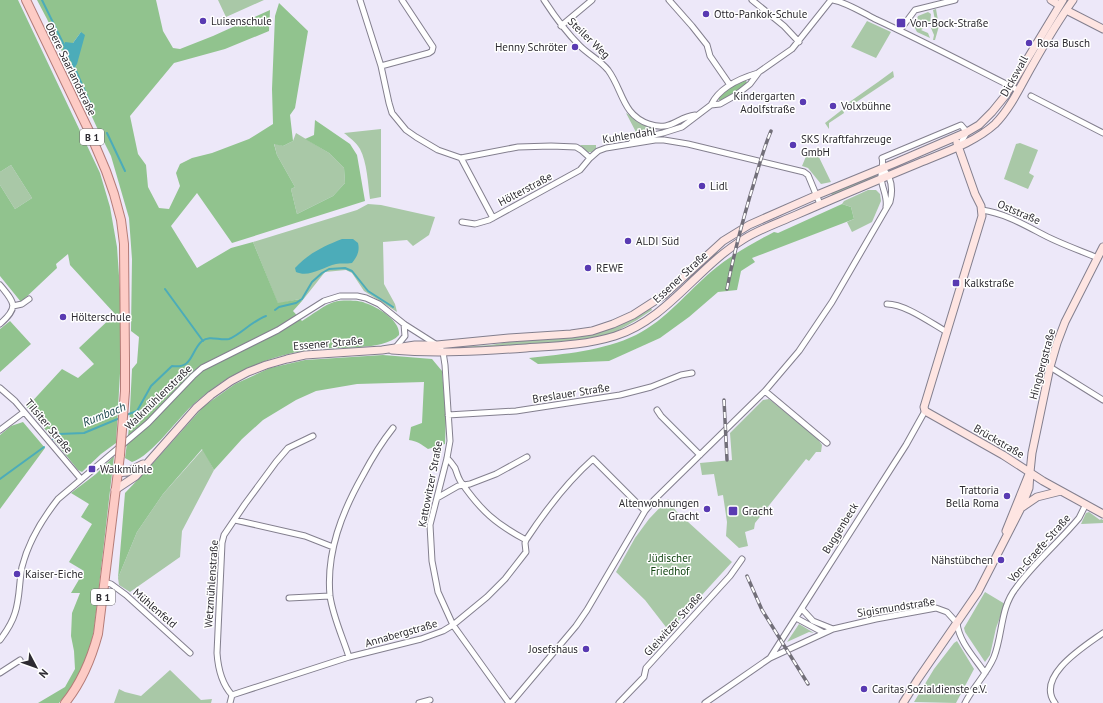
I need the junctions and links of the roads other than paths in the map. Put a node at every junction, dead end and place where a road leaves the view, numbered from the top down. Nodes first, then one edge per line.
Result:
1 (26, 0) edge
2 (360, 0) edge
3 (402, 0) edge
4 (544, 0) edge
5 (592, 0) edge
6 (668, 0) edge
7 (752, 0) edge
8 (832, 0) edge
9 (954, 0) edge
10 (1051, 0) edge
11 (1073, 0) edge
12 (1061, 3) edge
13 (1066, 10) junction
14 (561, 26) junction
15 (1103, 29) edge
16 (900, 30) junction
17 (799, 42) junction
18 (381, 66) junction
19 (759, 72) junction
20 (730, 85) junction
21 (1011, 86) junction
22 (1018, 90) junction
23 (1031, 96) dead end
24 (711, 105) junction
25 (696, 115) junction
26 (967, 132) junction
27 (1103, 133) edge
28 (955, 137) junction
29 (630, 144) junction
30 (958, 146) junction
31 (461, 158) junction
32 (590, 158) junction
33 (882, 168) junction
34 (889, 175) junction
35 (881, 179) junction
36 (817, 195) junction
37 (820, 204) junction
38 (982, 210) junction
39 (884, 212) junction
40 (493, 218) junction
41 (462, 222) dead end
42 (1103, 247) edge
43 (1098, 258) junction
44 (0, 286) edge
45 (29, 299) dead end
46 (887, 304) dead end
47 (13, 306) junction
48 (0, 324) edge
49 (404, 324) junction
50 (947, 332) junction
51 (437, 345) junction
52 (396, 347) junction
53 (382, 350) junction
54 (443, 352) junction
55 (1050, 367) junction
56 (692, 373) dead end
57 (0, 388) edge
58 (765, 391) junction
59 (1103, 400) edge
60 (657, 410) dead end
61 (925, 411) junction
62 (24, 412) junction
63 (448, 415) junction
64 (393, 428) dead end
65 (0, 430) edge
66 (314, 436) dead end
67 (827, 443) dead end
68 (700, 455) junction
69 (527, 457) dead end
70 (447, 458) junction
71 (147, 463) junction
72 (117, 472) junction
73 (1030, 472) junction
74 (80, 480) junction
75 (464, 486) junction
76 (115, 490) junction
77 (1061, 491) junction
78 (437, 498) junction
79 (1086, 504) junction
80 (1021, 508) junction
81 (644, 511) junction
82 (1103, 514) edge
83 (234, 520) junction
84 (526, 540) junction
85 (1002, 542) junction
86 (333, 547) junction
87 (742, 559) dead end
88 (104, 582) junction
89 (330, 596) junction
90 (289, 598) dead end
91 (802, 609) junction
92 (796, 618) junction
93 (957, 623) junction
94 (453, 625) junction
95 (833, 629) junction
96 (1103, 632) edge
97 (824, 633) junction
98 (1, 639) edge
99 (190, 653) dead end
100 (349, 658) junction
101 (770, 658) junction
102 (20, 660) dead end
103 (0, 673) edge
104 (985, 673) junction
105 (232, 695) junction
106 (430, 700) dead end
107 (65, 703) edge
108 (230, 703) edge
109 (421, 703) edge
110 (510, 703) edge
111 (619, 703) edge
112 (705, 703) edge
113 (903, 703) edge
114 (965, 703) edge
115 (1055, 703) edge

1 - 72 main road, Obere Saarlandstraße / B 1, bridge
2 - 18 street
3 - 18 street
4 - 14 street, Steiler Weg
5 - 14 street
6 - 20 street
7 - 17 street
8 - 16 street
8 - 17 street
9 - 16 street
10 - 12 main road
11 - 13 main road, Dickswall
12 - 13 street
12 - 21 main road, Dickswall
13 - 15 main road
13 - 22 main road, Dickswall
14 - 25 street, Steiler Weg
16 - 21 street
17 - 19 street
18 - 31 street
19 - 20 street
19 - 24 street
20 - 24 street
21 - 22 street
21 - 26 main road, Dickswall
22 - 30 main road, Dickswall
23 - 27 street
24 - 25 street
25 - 29 street
26 - 28 main road, Essener Straße
26 - 30 street
26 - 33 street
28 - 30 main road, Oststraße
28 - 33 main road, Essener Straße
29 - 32 street, Kuhlendahl
29 - 36 street, Kuhlendahl
30 - 34 main road, Essener Straße
30 - 38 main road, Oststraße
31 - 32 street
31 - 40 street
32 - 40 street, Hölterstraße
33 - 34 street
33 - 35 street
33 - 36 main road, Essener Straße
34 - 35 main road, Essener Straße
34 - 39 street
35 - 37 main road, Essener Straße
35 - 39 street
36 - 37 street, Kuhlendahl
36 - 51 main road, Essener Straße
37 - 54 main road, Essener Straße
38 - 43 street, Oststraße
38 - 50 main road, Buggenbeck
39 - 58 street
40 - 41 street, Hölterstraße
42 - 43 main road, Hingbergstraße
43 - 55 main road, Hingbergstraße
44 - 47 street
45 - 47 street
46 - 50 street
47 - 48 street
49 - 51 street, Walkmühlenstraße
49 - 52 street
49 - 74 street, Walkmühlenstraße
50 - 61 main road, Buggenbeck
51 - 52 main road, Essener Straße
51 - 54 street
52 - 53 main road, Essener Straße
53 - 54 main road, Essener Straße
53 - 71 main road, Essener Straße
54 - 63 street, Kattowitzer Straße
55 - 59 street
55 - 73 main road, Hingbergstraße
56 - 63 street, Breslauer Straße
57 - 62 street, Tilsiter Straße
58 - 67 street
58 - 68 street
60 - 68 street
61 - 73 main road, Brückstraße
61 - 91 street, Buggenbeck
62 - 65 street
62 - 74 street, Tilsiter Straße
63 - 70 street, Kattowitzer Straße
64 - 86 street
66 - 83 street, Wetzmühlenstraße
68 - 81 street
69 - 75 street
70 - 75 street
70 - 78 street, Kattowitzer Straße
71 - 72 main road, Essener Straße
71 - 76 main road, Essener Straße
72 - 76 main road, B 1
73 - 77 main road, Brückstraße
73 - 80 main road, Hingbergstraße
73 - 85 main road, Hingbergstraße
74 - 98 street, Walkmühlenstraße
75 - 78 street
75 - 84 street
76 - 88 main road, B 1
77 - 79 main road, Brückstraße
77 - 80 main road
78 - 94 street, Kattowitzer Straße
79 - 82 main road, Brückstraße
79 - 104 street, Von-Graefe-Straße
80 - 85 main road, Hingbergstraße
81 - 84 street, Annabergstraße
81 - 110 street
83 - 86 street
83 - 105 street, Wetzmühlenstraße
84 - 94 street, Annabergstraße
85 - 93 main road, Hingbergstraße
86 - 89 street
87 - 111 street, Gleiwitzer Straße
88 - 99 street, Mühlenfeld
88 - 107 main road, B 1
89 - 90 street
89 - 100 street
91 - 92 street, Buggenbeck
91 - 95 street
92 - 97 street
92 - 101 street, Buggenbeck
93 - 95 street, Sigismundstraße
93 - 104 street
93 - 113 main road, Hingbergstraße
94 - 100 street, Annabergstraße
94 - 110 street, Kattowitzer Straße
95 - 97 street, Sigismundstraße
96 - 115 street
97 - 101 street, Sigismundstraße
100 - 105 street, Annabergstraße
101 - 112 street, Buggenbeck
102 - 103 street
104 - 114 street, Von-Graefe-Straße
105 - 108 street
106 - 109 street

